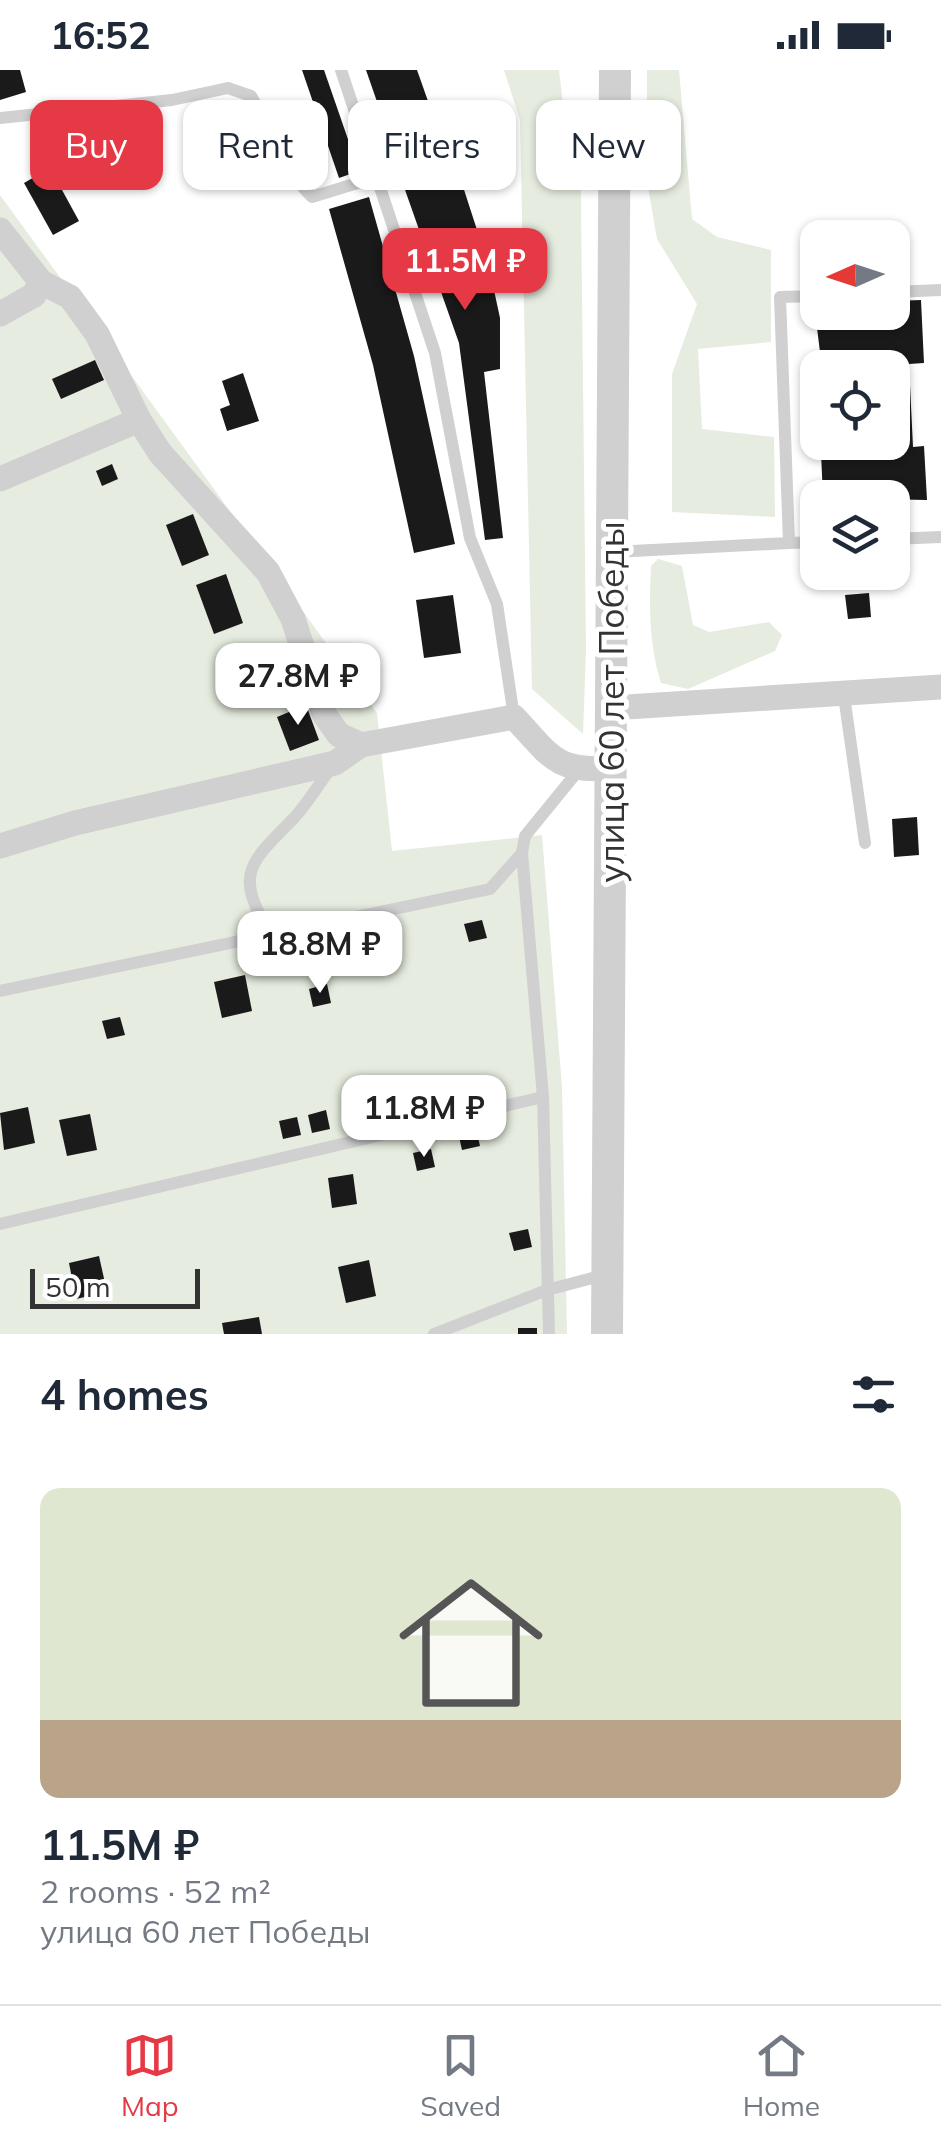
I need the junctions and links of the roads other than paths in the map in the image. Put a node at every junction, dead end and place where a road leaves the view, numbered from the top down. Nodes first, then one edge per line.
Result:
1 (342, 70) edge
2 (615, 70) edge
3 (352, 100) edge
4 (0, 118) edge
5 (348, 186) edge
6 (381, 190) edge
7 (0, 230) edge
8 (41, 282) junction
9 (941, 290) edge
10 (910, 291) edge
11 (800, 297) edge
12 (0, 314) edge
13 (138, 420) junction
14 (0, 479) edge
15 (941, 538) edge
16 (910, 539) edge
17 (789, 543) junction
18 (800, 543) edge
19 (611, 552) junction
20 (941, 687) edge
21 (844, 696) junction
22 (611, 708) junction
23 (514, 717) junction
24 (361, 745) junction
25 (334, 763) junction
26 (612, 768) junction
27 (578, 771) junction
28 (865, 842) dead end
29 (0, 846) edge
30 (522, 853) junction
31 (272, 935) junction
32 (0, 992) edge
33 (543, 1097) junction
34 (0, 1224) edge
35 (606, 1274) junction
36 (547, 1290) junction
37 (434, 1334) edge
38 (549, 1334) edge
39 (607, 1334) edge

1 - 3 lane
2 - 19 street, улица 60 лет Победы
4 - 5 lane
6 - 23 lane
7 - 8 street
8 - 12 street
8 - 13 street
9 - 10 lane
11 - 17 lane
13 - 14 street
13 - 24 street
15 - 16 lane
17 - 18 lane
17 - 19 lane
19 - 22 street, улица 60 лет Победы
20 - 21 street
21 - 22 street
21 - 28 lane
22 - 26 street, улица 60 лет Победы
23 - 24 street
23 - 27 street
24 - 25 street
25 - 29 street
25 - 31 lane
26 - 27 street
26 - 35 street, улица 60 лет Победы
27 - 30 lane
30 - 31 lane
30 - 33 lane
31 - 32 lane
33 - 34 lane
33 - 36 lane
35 - 36 lane
35 - 39 street, улица 60 лет Победы
36 - 37 lane
36 - 38 lane

